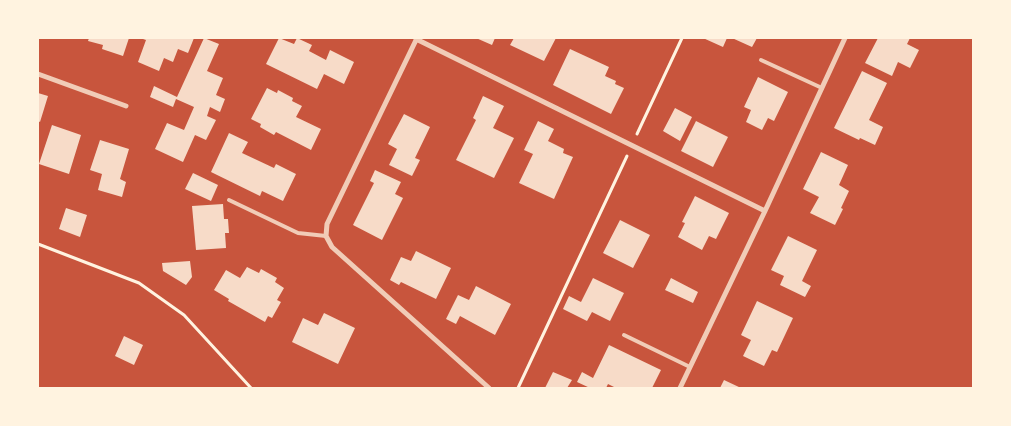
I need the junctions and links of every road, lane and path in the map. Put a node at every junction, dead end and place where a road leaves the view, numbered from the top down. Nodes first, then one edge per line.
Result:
1 (416, 38) edge
2 (682, 38) edge
3 (845, 38) edge
4 (761, 60) dead end
5 (38, 74) edge
6 (822, 88) junction
7 (126, 106) dead end
8 (632, 145) junction
9 (229, 200) dead end
10 (765, 211) junction
11 (326, 236) junction
12 (38, 244) edge
13 (624, 335) dead end
14 (690, 367) junction
15 (251, 388) edge
16 (489, 388) edge
17 (518, 388) edge
18 (680, 388) edge

1 - 8 street
1 - 11 street
2 - 8 path
3 - 6 street
4 - 6 lane
5 - 7 street
6 - 10 street
8 - 10 street
8 - 17 path
9 - 11 lane
10 - 14 street
11 - 16 street
12 - 15 path
13 - 14 lane
14 - 18 street

